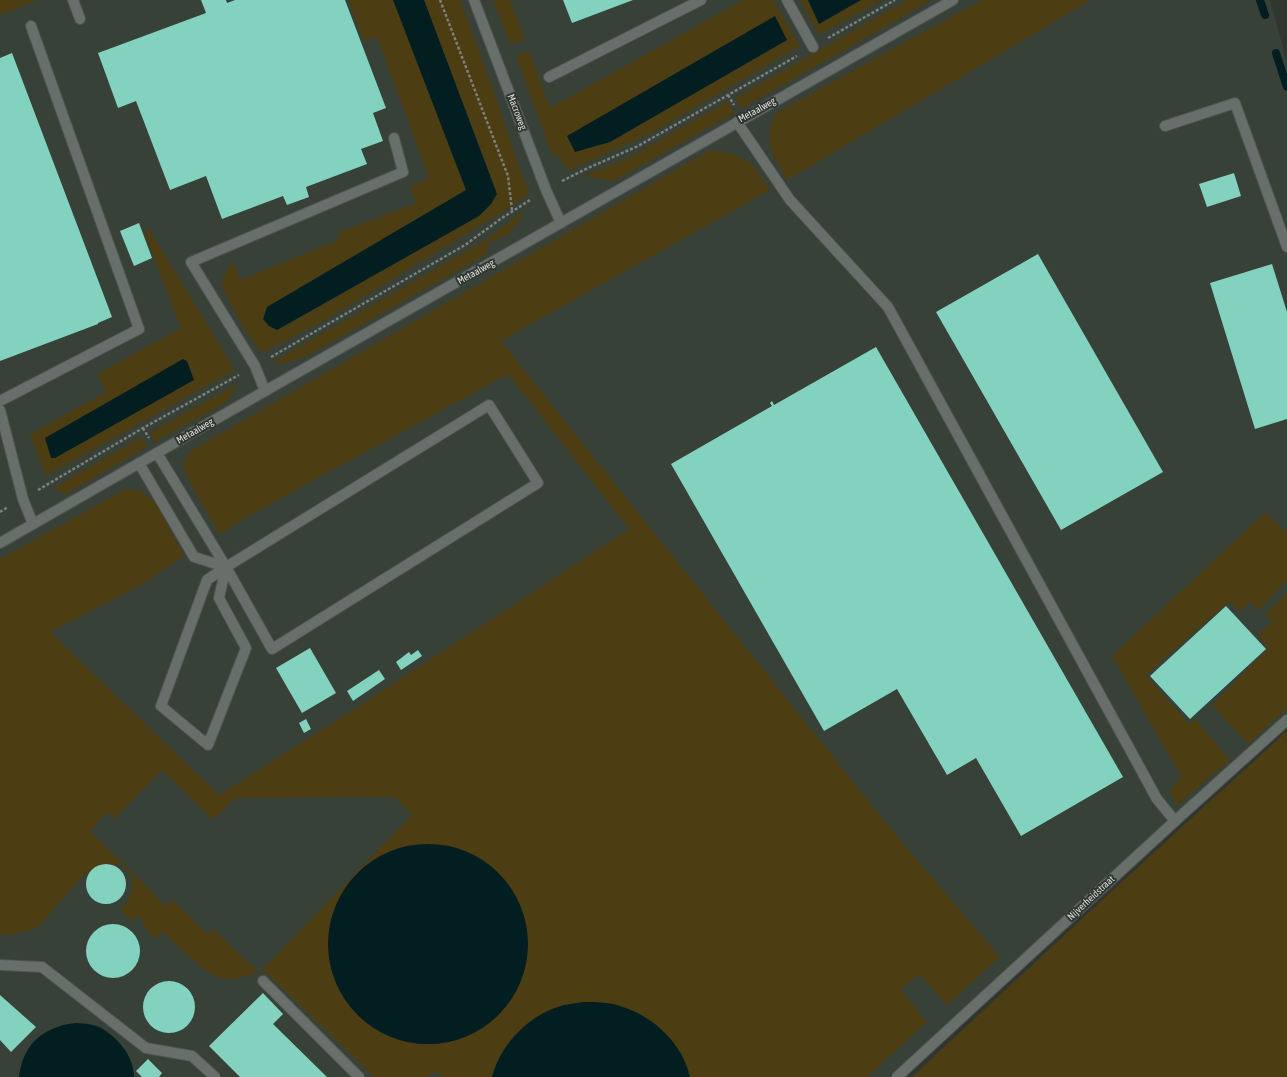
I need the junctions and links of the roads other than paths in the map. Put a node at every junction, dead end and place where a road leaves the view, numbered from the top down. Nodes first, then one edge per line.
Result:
1 (73, 0) edge
2 (474, 0) edge
3 (701, 0) edge
4 (787, 0) edge
5 (953, 0) edge
6 (80, 19) dead end
7 (31, 26) dead end
8 (812, 47) road end
9 (549, 77) dead end
10 (737, 122) junction
11 (1165, 126) dead end
12 (394, 138) dead end
13 (561, 224) junction
14 (1287, 247) edge
15 (265, 391) junction
16 (0, 401) edge
17 (0, 410) edge
18 (157, 453) junction
19 (140, 463) junction
20 (33, 524) junction
21 (0, 543) edge
22 (226, 567) junction
23 (1287, 720) edge
24 (1175, 822) junction
25 (0, 965) edge
26 (263, 981) dead end
27 (215, 1077) edge
28 (359, 1077) edge
29 (897, 1077) edge

1 - 6 street
2 - 13 street, Macroweg
3 - 9 street
4 - 8 street
5 - 10 street, Metaalweg
7 - 16 street
10 - 13 street, Metaalweg
10 - 24 street
11 - 14 street
12 - 15 street
13 - 15 street, Metaalweg
15 - 18 street, Metaalweg
17 - 20 street
18 - 19 street, Metaalweg
18 - 22 street
19 - 20 street, Metaalweg
19 - 22 street
20 - 21 street, Metaalweg
22 - 22 street
22 - 22 street
23 - 24 street, Nijverheidstraat
24 - 29 street, Nijverheidstraat
25 - 27 street
26 - 28 street

